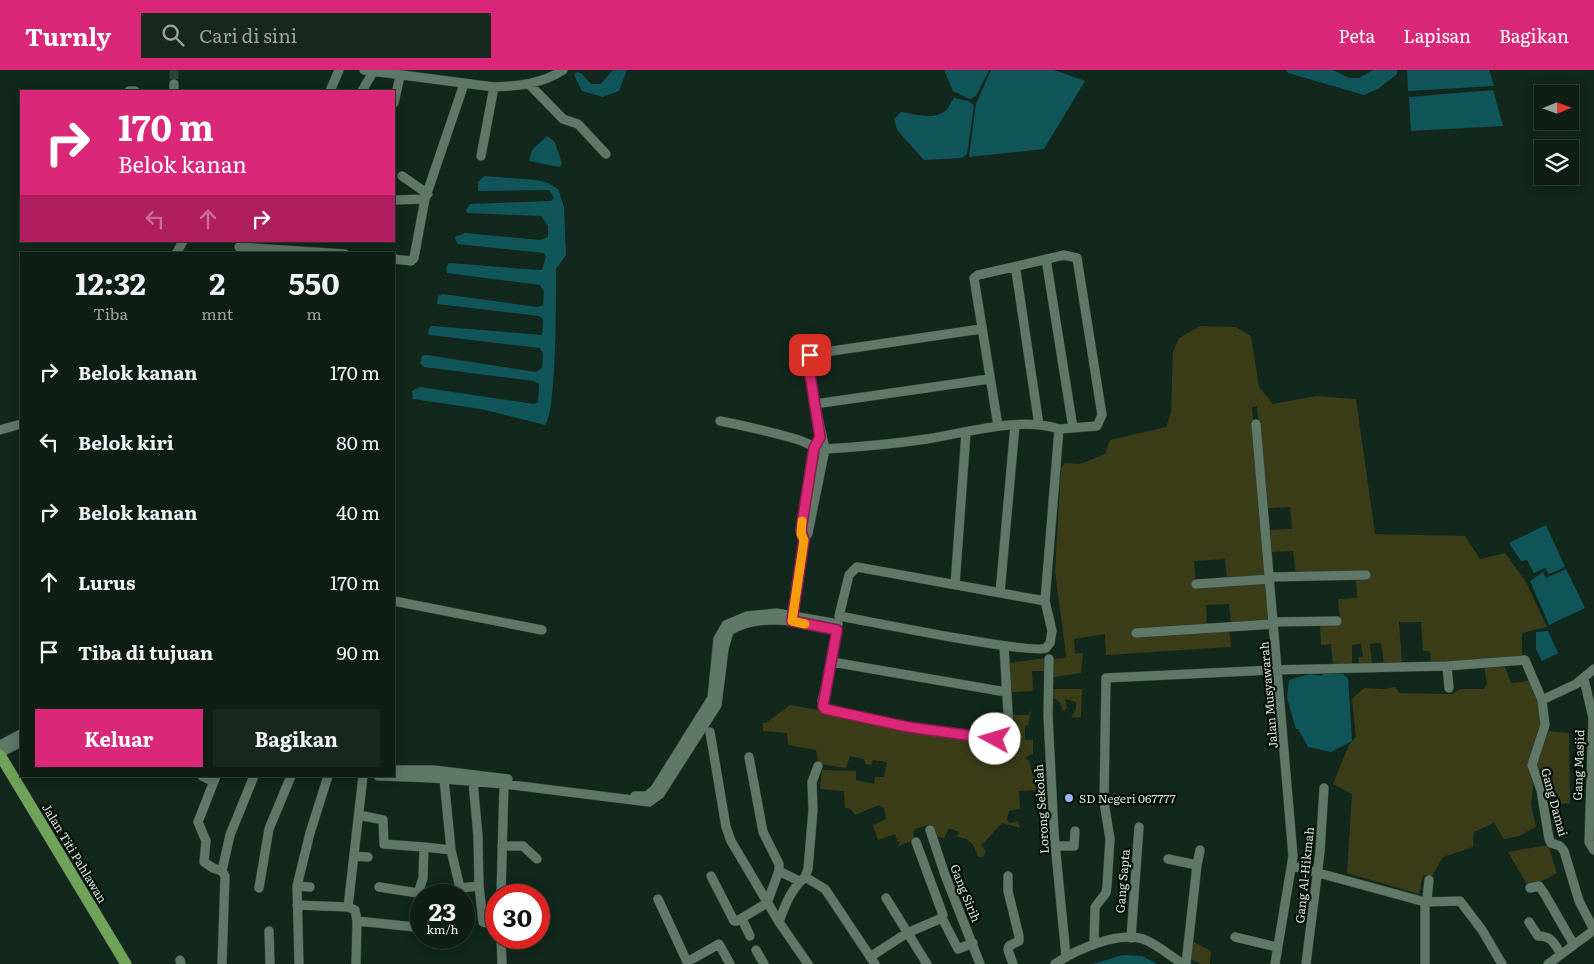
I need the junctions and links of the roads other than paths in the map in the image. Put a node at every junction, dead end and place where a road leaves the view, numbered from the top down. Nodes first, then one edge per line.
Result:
1 (339, 70) edge
2 (563, 70) edge
3 (369, 71) edge
4 (400, 76) junction
5 (464, 84) junction
6 (529, 84) junction
7 (494, 86) junction
8 (330, 90) edge
9 (362, 90) edge
10 (395, 98) edge
11 (606, 154) dead end
12 (481, 156) dead end
13 (402, 176) dead end
14 (427, 197) junction
15 (395, 200) edge
16 (239, 247) dead end
17 (315, 252) edge
18 (395, 259) edge
19 (1046, 259) junction
20 (1013, 267) junction
21 (981, 329) junction
22 (989, 379) junction
23 (815, 404) junction
24 (720, 421) dead end
25 (1256, 424) dead end
26 (20, 425) edge
27 (1015, 425) junction
28 (1039, 425) junction
29 (998, 426) junction
30 (1073, 428) junction
31 (1059, 429) junction
32 (0, 430) edge
33 (966, 433) junction
34 (820, 437) junction
35 (814, 448) junction
36 (824, 450) junction
37 (811, 465) junction
38 (821, 466) junction
39 (804, 540) junction
40 (1366, 575) dead end
41 (1270, 578) junction
42 (1196, 584) dead end
43 (955, 585) junction
44 (1000, 593) junction
45 (395, 601) edge
46 (1045, 601) junction
47 (793, 617) junction
48 (1337, 621) dead end
49 (838, 623) junction
50 (1274, 623) junction
51 (542, 630) dead end
52 (1136, 632) dead end
53 (1004, 646) junction
54 (1049, 659) dead end
55 (832, 662) junction
56 (1447, 666) junction
57 (1594, 669) edge
58 (1278, 670) junction
59 (1584, 679) junction
60 (1449, 688) dead end
61 (1006, 692) junction
62 (1542, 700) junction
63 (710, 732) dead end
64 (20, 735) edge
65 (20, 743) edge
66 (0, 745) edge
67 (0, 754) edge
68 (749, 757) dead end
69 (818, 766) dead end
70 (395, 770) edge
71 (434, 774) junction
72 (395, 775) edge
73 (254, 777) edge
74 (291, 777) edge
75 (328, 777) edge
76 (363, 777) edge
77 (214, 779) edge
78 (444, 779) junction
79 (473, 782) junction
80 (504, 784) junction
81 (538, 785) junction
82 (1324, 788) dead end
83 (359, 815) junction
84 (1139, 827) dead end
85 (930, 830) dead end
86 (1075, 831) dead end
87 (916, 842) dead end
88 (502, 846) junction
89 (1056, 846) junction
90 (424, 847) junction
91 (452, 850) junction
92 (1200, 850) dead end
93 (1594, 850) edge
94 (354, 856) junction
95 (368, 857) dead end
96 (537, 859) dead end
97 (1168, 859) dead end
98 (1197, 865) junction
99 (1293, 866) junction
100 (222, 871) junction
101 (779, 871) junction
102 (1317, 872) junction
103 (711, 876) dead end
104 (1008, 876) dead end
105 (802, 879) junction
106 (1429, 880) dead end
107 (421, 884) edge
108 (456, 884) edge
109 (501, 884) edge
110 (297, 886) junction
111 (479, 886) junction
112 (378, 887) dead end
113 (475, 887) edge
114 (259, 888) dead end
115 (310, 888) dead end
116 (1530, 888) dead end
117 (410, 892) edge
118 (886, 898) dead end
119 (658, 899) dead end
120 (1425, 902) junction
121 (766, 903) junction
122 (297, 905) junction
123 (348, 907) junction
124 (942, 918) junction
125 (742, 919) junction
126 (357, 921) junction
127 (485, 922) edge
128 (779, 922) junction
129 (1529, 922) dead end
130 (410, 926) edge
131 (1594, 930) edge
132 (269, 931) dead end
133 (907, 933) junction
134 (750, 936) dead end
135 (1234, 937) dead end
136 (1131, 938) junction
137 (973, 943) junction
138 (1094, 944) junction
139 (1574, 944) junction
140 (1277, 947) junction
141 (501, 949) edge
142 (756, 950) dead end
143 (1561, 954) junction
144 (1066, 956) junction
145 (872, 960) edge
146 (687, 963) edge
147 (126, 964) edge
148 (222, 964) edge
149 (270, 964) edge
150 (299, 964) edge
151 (356, 964) edge
152 (502, 964) edge
153 (730, 964) edge
154 (764, 964) edge
155 (808, 964) edge
156 (927, 964) edge
157 (980, 964) edge
158 (1013, 964) edge
159 (1055, 964) edge
160 (1184, 964) edge
161 (1275, 964) edge
162 (1306, 964) edge
163 (1425, 964) edge
164 (1502, 964) edge
165 (1548, 964) edge

1 - 8 street
2 - 6 street
3 - 4 street
3 - 9 street
4 - 5 street
4 - 10 street
5 - 7 street
5 - 14 street
6 - 7 street
6 - 11 street
7 - 12 street
13 - 14 street
14 - 15 street
14 - 18 street
16 - 17 street
19 - 20 street
19 - 30 street
19 - 30 street
20 - 21 street
20 - 28 street
21 - 22 street
21 - 23 street
22 - 23 street
22 - 29 street
23 - 34 street
24 - 35 street
25 - 41 street, Jalan Musyawarah
26 - 32 street
27 - 28 street
27 - 29 street
27 - 44 street
28 - 31 street
29 - 33 street
30 - 31 street
31 - 46 street
33 - 36 street
33 - 43 street
34 - 35 street
34 - 36 street
35 - 36 street
35 - 37 street
36 - 38 street
37 - 38 street
37 - 39 street
38 - 39 street
39 - 47 street
40 - 41 street
41 - 42 street
41 - 50 street, Jalan Musyawarah
43 - 44 street
43 - 49 street
44 - 46 street
45 - 51 street
46 - 53 street
47 - 49 street
47 - 81 street
48 - 50 street
49 - 53 street
49 - 55 street
50 - 52 street
50 - 58 street, Jalan Musyawarah
53 - 61 street
54 - 89 street, Lorong Sekolah
55 - 61 street
55 - 61 street
56 - 58 street
56 - 60 street
56 - 62 street, Gang Damai
57 - 59 street
58 - 99 street, Jalan Musyawarah
58 - 138 street
59 - 62 street
59 - 93 street, Gang Masjid
62 - 131 street, Gang Damai
63 - 121 street
64 - 66 street
65 - 67 street
67 - 147 main road, Jalan Titi Pahlawan
68 - 101 street
69 - 105 street
70 - 71 street
71 - 72 street
71 - 78 street
71 - 81 street
73 - 100 street
74 - 114 street
75 - 110 street
76 - 83 street
77 - 100 street
78 - 79 street
78 - 91 street
79 - 80 street
79 - 111 street
80 - 81 street
80 - 88 street
82 - 102 street, Gang Al-Hikmah
83 - 90 street
83 - 94 street
84 - 136 street, Gang Sapta
85 - 137 street, Gang Sirih
86 - 89 street
87 - 124 street
88 - 96 street
88 - 109 street
89 - 144 street, Lorong Sekolah
90 - 91 street
90 - 107 street
91 - 108 street
92 - 98 street
94 - 95 street
94 - 123 street
97 - 98 street
98 - 160 street
99 - 102 street
99 - 140 street, Jalan Musyawarah
100 - 148 street
101 - 105 street
101 - 121 street
102 - 120 street
102 - 162 street, Gang Al-Hikmah
103 - 125 street
104 - 158 street
105 - 128 street
105 - 145 street
106 - 120 street
110 - 115 street
110 - 122 street
111 - 113 street
111 - 127 street
112 - 117 street
116 - 139 street
118 - 133 street
119 - 146 street
120 - 163 street
120 - 164 street
121 - 125 street
121 - 128 street
122 - 123 street
122 - 150 street
123 - 126 street
124 - 133 street
124 - 137 street
125 - 134 street
126 - 130 street
126 - 151 street
128 - 155 street
129 - 143 street
131 - 139 street
132 - 149 street
133 - 145 street
133 - 156 street
135 - 140 street
136 - 138 street
136 - 160 street
137 - 157 street, Gang Sirih
138 - 144 street
139 - 143 street
140 - 161 street, Jalan Musyawarah
141 - 152 street
142 - 154 street
143 - 165 street
144 - 159 street
146 - 153 street

